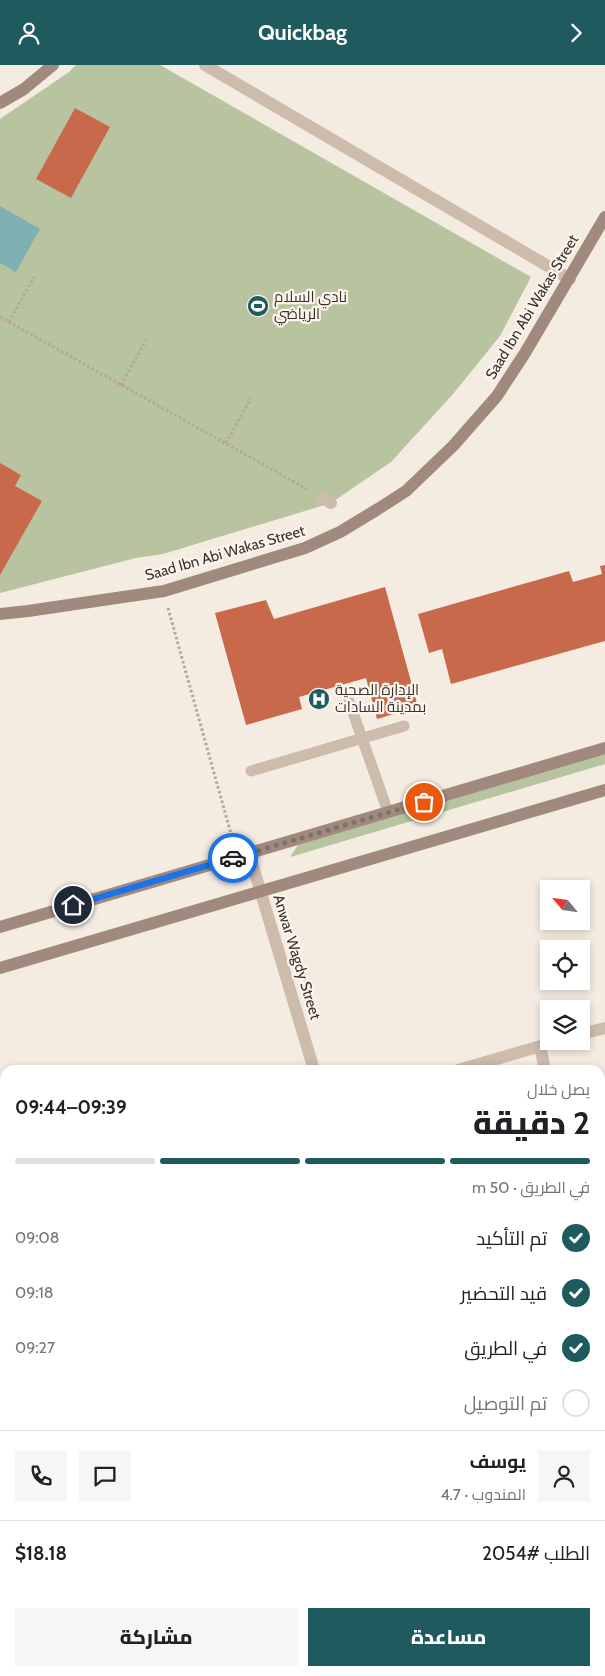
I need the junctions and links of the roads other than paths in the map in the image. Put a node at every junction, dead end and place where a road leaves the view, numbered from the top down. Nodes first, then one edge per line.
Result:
1 (53, 65) edge
2 (205, 65) edge
3 (0, 103) edge
4 (605, 217) edge
5 (570, 279) junction
6 (0, 614) edge
7 (349, 701) dead end
8 (404, 726) dead end
9 (362, 738) junction
10 (605, 748) edge
11 (251, 771) dead end
12 (605, 790) edge
13 (388, 812) junction
14 (243, 855) junction
15 (261, 891) junction
16 (0, 927) edge
17 (0, 969) edge
18 (605, 1028) edge
19 (590, 1032) edge
20 (540, 1046) edge
21 (541, 1050) edge
22 (313, 1065) edge
23 (475, 1065) edge
24 (544, 1065) edge

1 - 3 street
2 - 5 street
4 - 5 street, Saad Ibn Abi Wakas Street
5 - 6 street, Saad Ibn Abi Wakas Street
7 - 9 lane
8 - 9 lane
9 - 11 lane
9 - 13 lane
10 - 13 street
12 - 15 street
13 - 14 street
14 - 15 street, Anwar Wagdy Street
14 - 16 street
15 - 17 street
15 - 22 street, Anwar Wagdy Street
18 - 19 street
20 - 23 street
21 - 24 street

